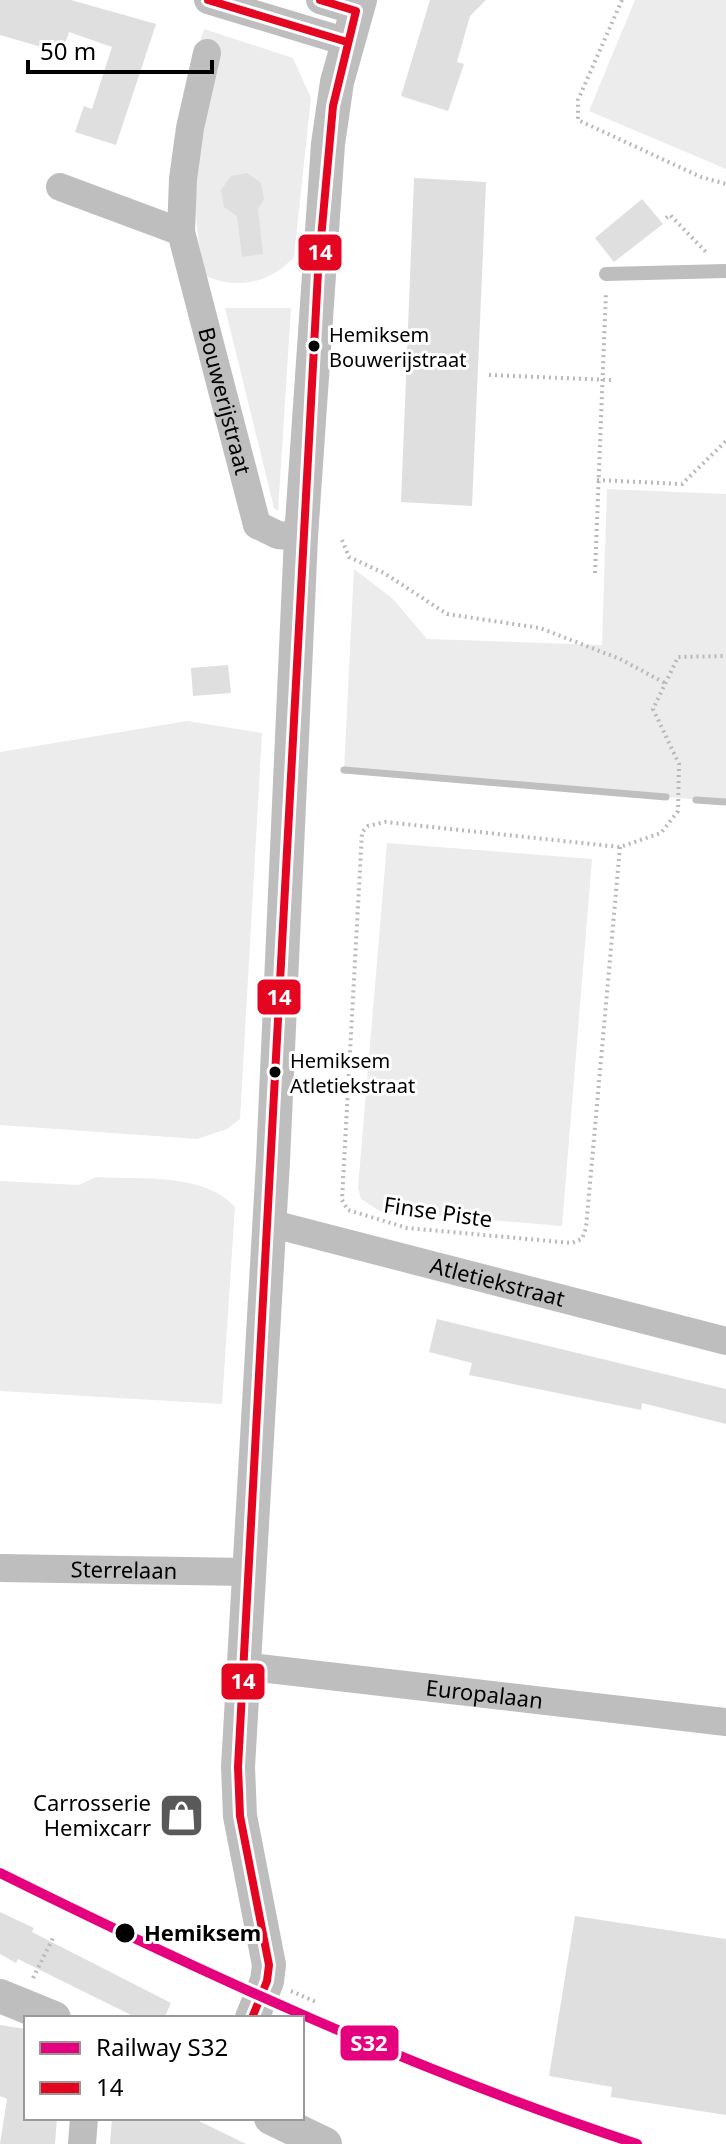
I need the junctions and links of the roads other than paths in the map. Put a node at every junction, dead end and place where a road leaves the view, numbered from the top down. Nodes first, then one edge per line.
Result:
1 (208, 0) edge
2 (320, 0) edge
3 (354, 18) edge
4 (207, 53) dead end
5 (60, 187) dead end
6 (181, 232) junction
7 (725, 271) edge
8 (606, 274) road end
9 (301, 537) junction
10 (269, 1223) junction
11 (726, 1341) edge
12 (0, 1568) edge
13 (247, 1572) junction
14 (242, 1666) junction
15 (726, 1722) edge
16 (11, 1999) edge
17 (49, 2016) edge
18 (253, 2016) edge
19 (84, 2120) edge
20 (275, 2120) edge
21 (82, 2144) edge
22 (325, 2144) edge

1 - 3 street
2 - 3 street
3 - 9 street
4 - 6 street, Bouwerijstraat
5 - 6 street
6 - 9 street, Bouwerijstraat
7 - 8 lane
9 - 10 street
10 - 11 street, Atletiekstraat
10 - 13 street
12 - 13 street, Sterrelaan
13 - 14 street
14 - 15 street, Europalaan
14 - 18 street
16 - 17 street
19 - 21 street
20 - 22 street

